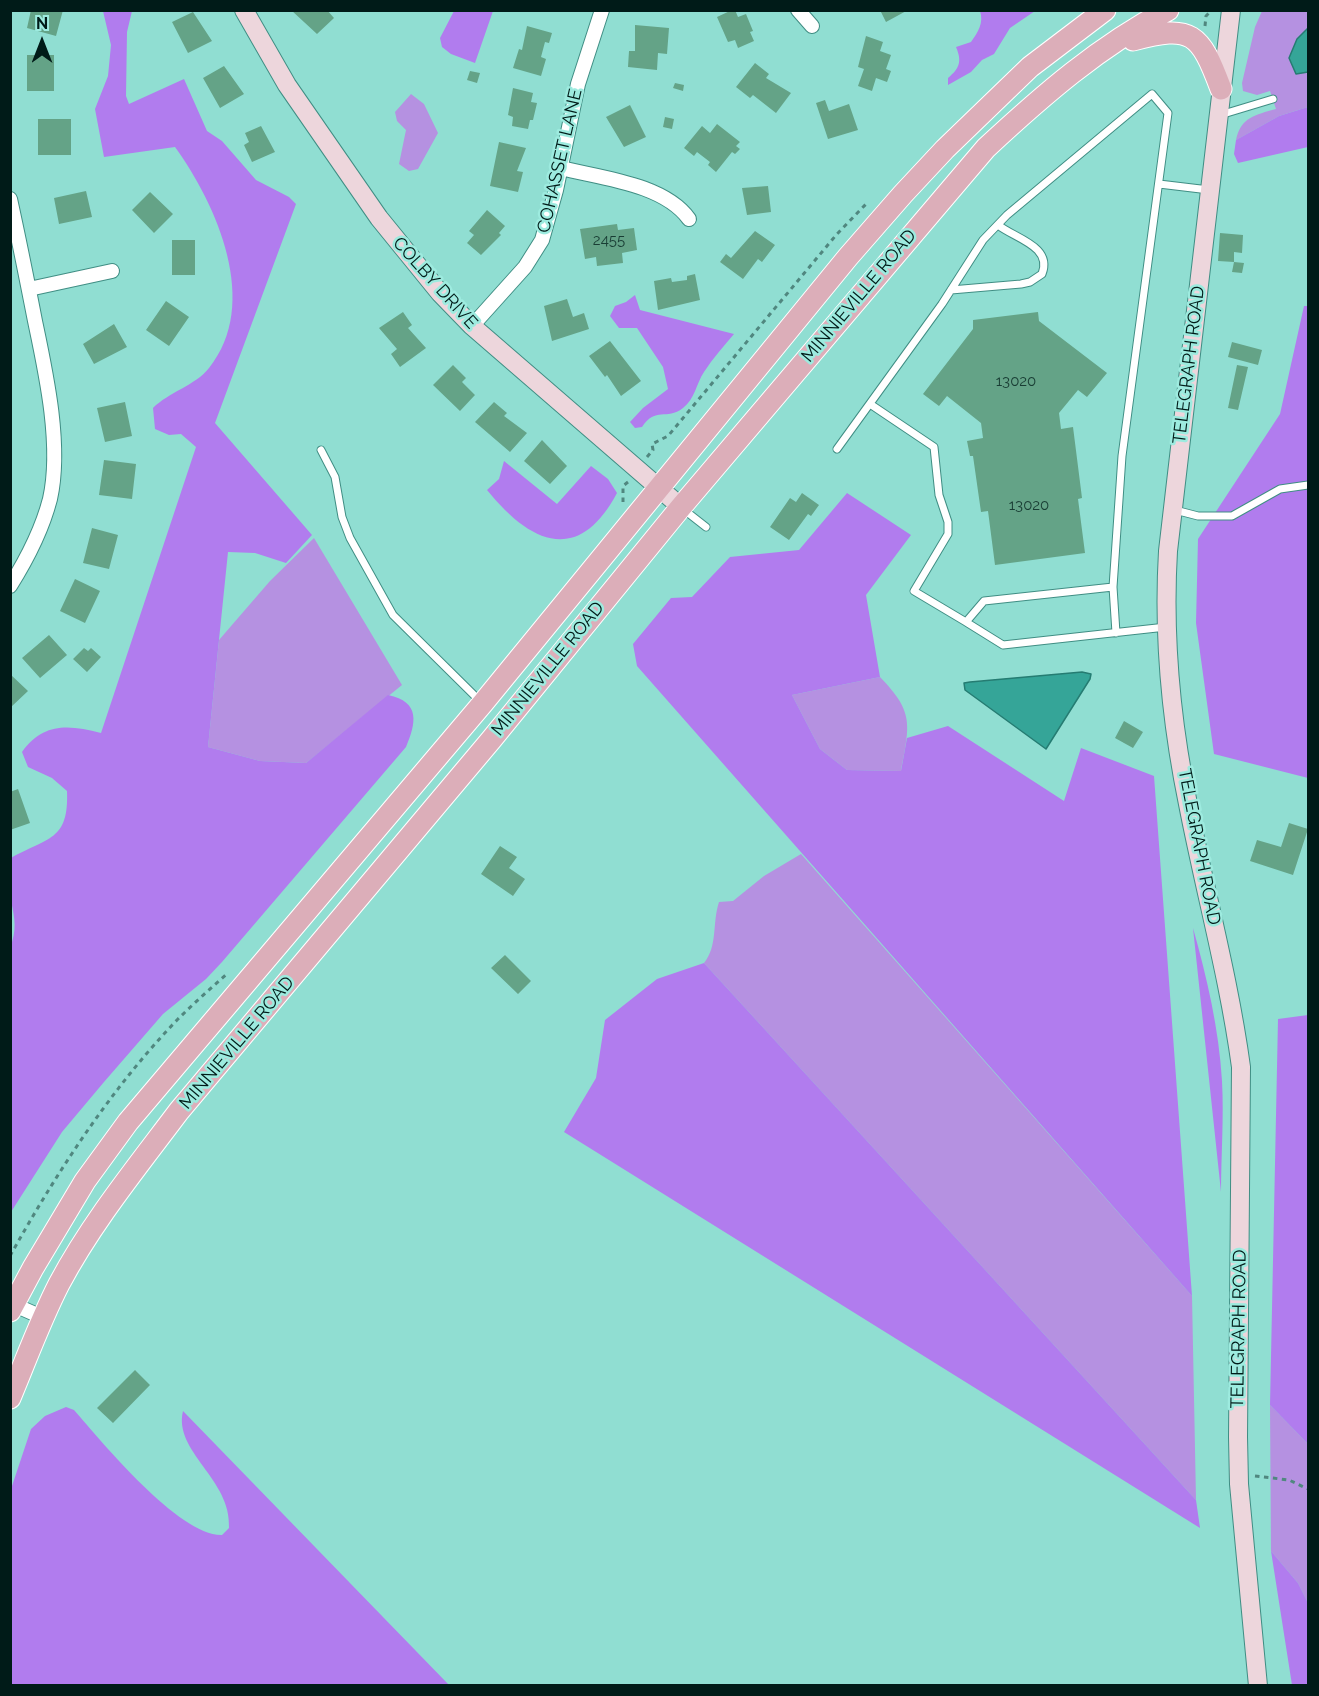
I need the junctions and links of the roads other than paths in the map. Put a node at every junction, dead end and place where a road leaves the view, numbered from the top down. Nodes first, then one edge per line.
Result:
1 (244, 10) edge
2 (602, 10) edge
3 (798, 10) edge
4 (1105, 10) edge
5 (1168, 10) edge
6 (1231, 10) edge
7 (812, 26) dead end
8 (1109, 47) junction
9 (1221, 89) junction
10 (1273, 99) dead end
11 (1218, 115) junction
12 (561, 168) junction
13 (1159, 184) junction
14 (1209, 190) junction
15 (10, 199) edge
16 (689, 219) dead end
17 (998, 225) junction
18 (112, 272) dead end
19 (29, 289) junction
20 (951, 290) junction
21 (472, 326) junction
22 (870, 404) junction
23 (321, 450) dead end
24 (837, 450) dead end
25 (1308, 485) edge
26 (660, 489) junction
27 (681, 507) junction
28 (1172, 510) junction
29 (706, 527) dead end
30 (11, 586) edge
31 (1113, 587) junction
32 (966, 622) junction
33 (1166, 627) junction
34 (1116, 633) junction
35 (483, 703) junction
36 (11, 1306) edge
37 (44, 1318) junction
38 (10, 1398) edge
39 (1258, 1686) edge

1 - 21 main road, COLBY DRIVE
2 - 12 street, COHASSET LANE
3 - 7 street
4 - 26 main road, MINNIEVILLE ROAD
5 - 8 main road, MINNIEVILLE ROAD
6 - 9 main road, TELEGRAPH ROAD
8 - 9 main road
8 - 27 main road, MINNIEVILLE ROAD
9 - 11 main road, TELEGRAPH ROAD
10 - 11 lane
11 - 14 main road, TELEGRAPH ROAD
12 - 16 street
12 - 21 street, COHASSET LANE
13 - 14 lane
13 - 17 lane
13 - 31 lane
14 - 28 main road, TELEGRAPH ROAD
15 - 19 street
17 - 20 lane
17 - 20 lane
18 - 19 street
19 - 30 street
20 - 22 lane
21 - 26 main road, COLBY DRIVE
22 - 24 lane
22 - 32 lane
23 - 35 lane
25 - 28 lane
26 - 27 main road, COLBY DRIVE
26 - 35 main road, MINNIEVILLE ROAD
27 - 29 lane
27 - 37 main road, MINNIEVILLE ROAD
28 - 33 main road, TELEGRAPH ROAD
31 - 32 lane
31 - 34 lane
32 - 34 lane
33 - 34 lane
33 - 39 main road, TELEGRAPH ROAD
35 - 36 main road, MINNIEVILLE ROAD
36 - 37 street
37 - 38 main road, MINNIEVILLE ROAD

